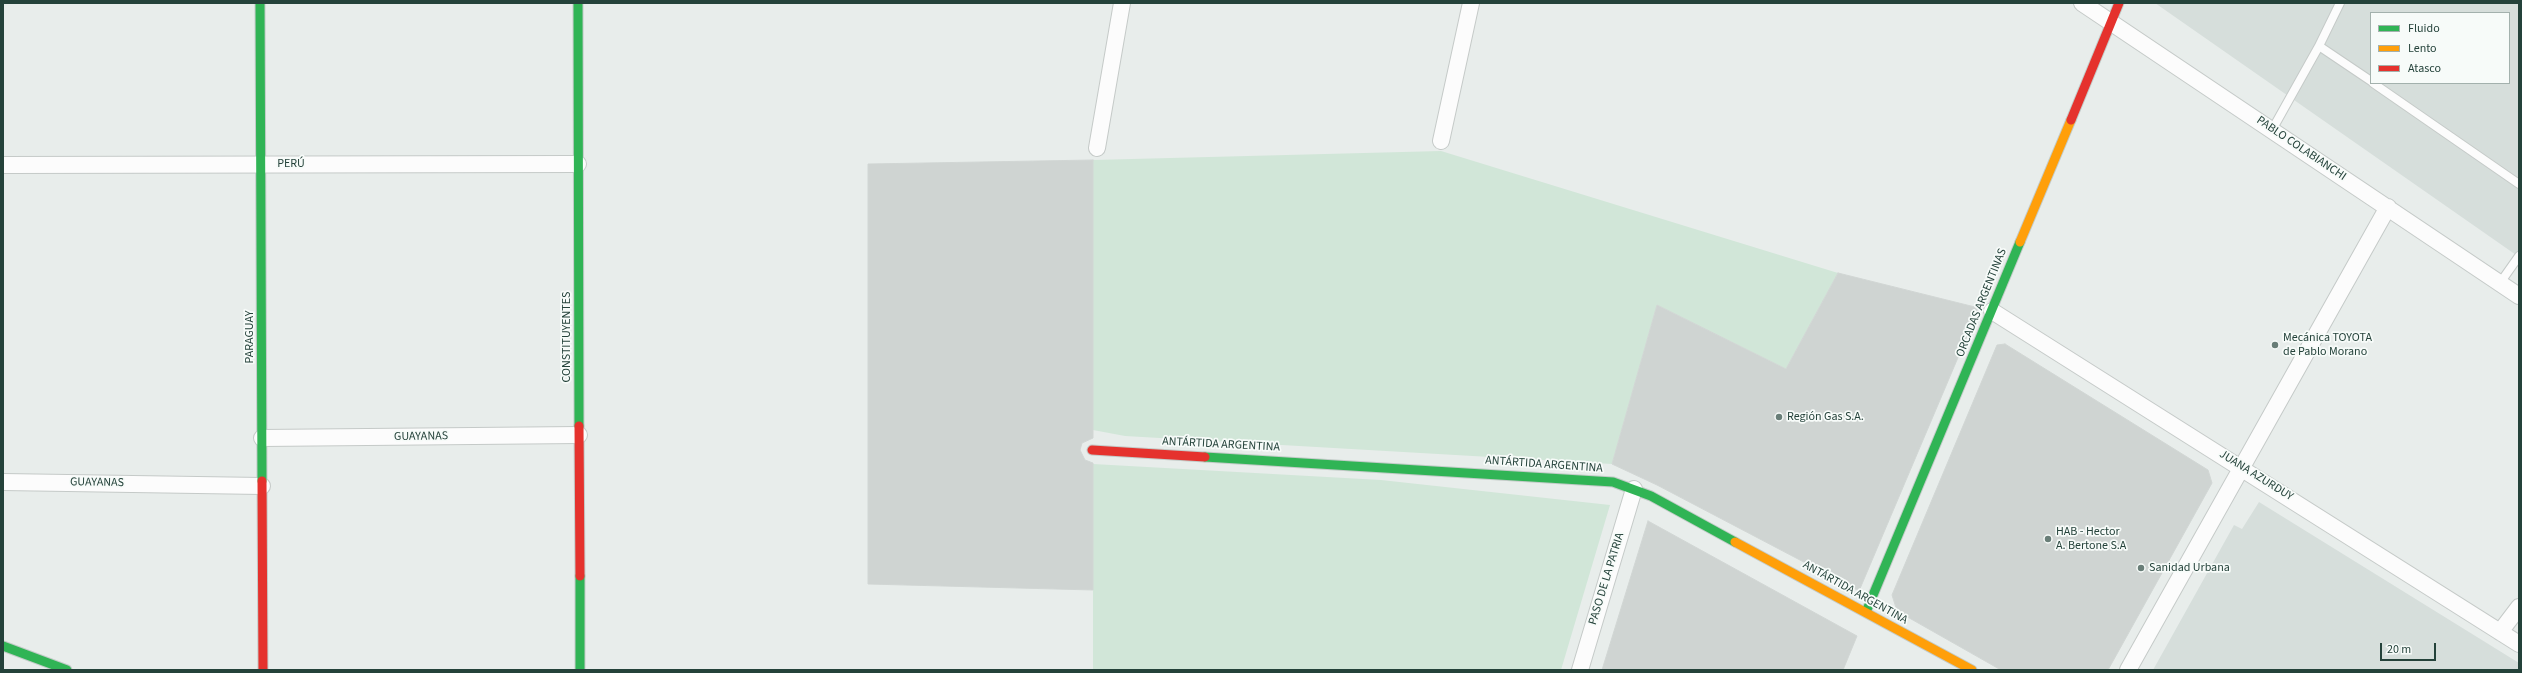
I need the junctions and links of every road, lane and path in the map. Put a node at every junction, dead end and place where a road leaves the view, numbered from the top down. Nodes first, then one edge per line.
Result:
1 (260, 3) edge
2 (578, 3) edge
3 (1122, 3) edge
4 (1471, 3) edge
5 (2082, 3) edge
6 (2119, 3) edge
7 (2340, 3) edge
8 (2111, 21) junction
9 (2319, 46) junction
10 (2370, 81) edge
11 (2375, 84) edge
12 (2272, 130) junction
13 (1441, 141) dead end
14 (1097, 148) dead end
15 (261, 164) junction
16 (578, 164) junction
17 (3, 165) edge
18 (2519, 184) edge
19 (2388, 207) junction
20 (2519, 256) edge
21 (2500, 283) junction
22 (2519, 296) edge
23 (1992, 311) junction
24 (579, 435) junction
25 (262, 438) junction
26 (1092, 450) dead end
27 (2241, 466) junction
28 (3, 482) edge
29 (262, 486) junction
30 (1634, 489) junction
31 (2519, 607) edge
32 (1866, 612) junction
33 (2500, 632) junction
34 (2519, 644) edge
35 (3, 646) edge
36 (67, 670) edge
37 (263, 670) edge
38 (580, 670) edge
39 (1580, 670) edge
40 (1972, 670) edge
41 (2128, 670) edge

1 - 15 street, PARAGUAY
2 - 16 street, CONSTITUYENTES
3 - 14 street
4 - 13 street
5 - 8 street, PABLO COLABIANCHI
6 - 8 street, ORCADAS ARGENTINAS
7 - 9 lane
8 - 12 street, PABLO COLABIANCHI
8 - 23 street, ORCADAS ARGENTINAS
9 - 10 lane
9 - 12 lane
11 - 18 lane
12 - 19 street, PABLO COLABIANCHI
15 - 16 street, PERÚ
15 - 17 street, PERÚ
15 - 25 street, PARAGUAY
16 - 24 street, CONSTITUYENTES
19 - 21 street, PABLO COLABIANCHI
19 - 27 street
20 - 21 lane
21 - 22 street, PABLO COLABIANCHI
23 - 27 street, JUANA AZURDUY
23 - 32 street, ORCADAS ARGENTINAS
24 - 25 street, GUAYANAS
24 - 38 street, CONSTITUYENTES
25 - 29 street, PARAGUAY
26 - 30 street, ANTÁRTIDA ARGENTINA
27 - 33 street, JUANA AZURDUY
27 - 41 street
28 - 29 street, GUAYANAS
29 - 37 street, PARAGUAY
30 - 32 street, ANTÁRTIDA ARGENTINA
30 - 39 street, PASO DE LA PATRIA
31 - 33 street
32 - 40 street, ANTÁRTIDA ARGENTINA
33 - 34 street, JUANA AZURDUY
35 - 36 street

